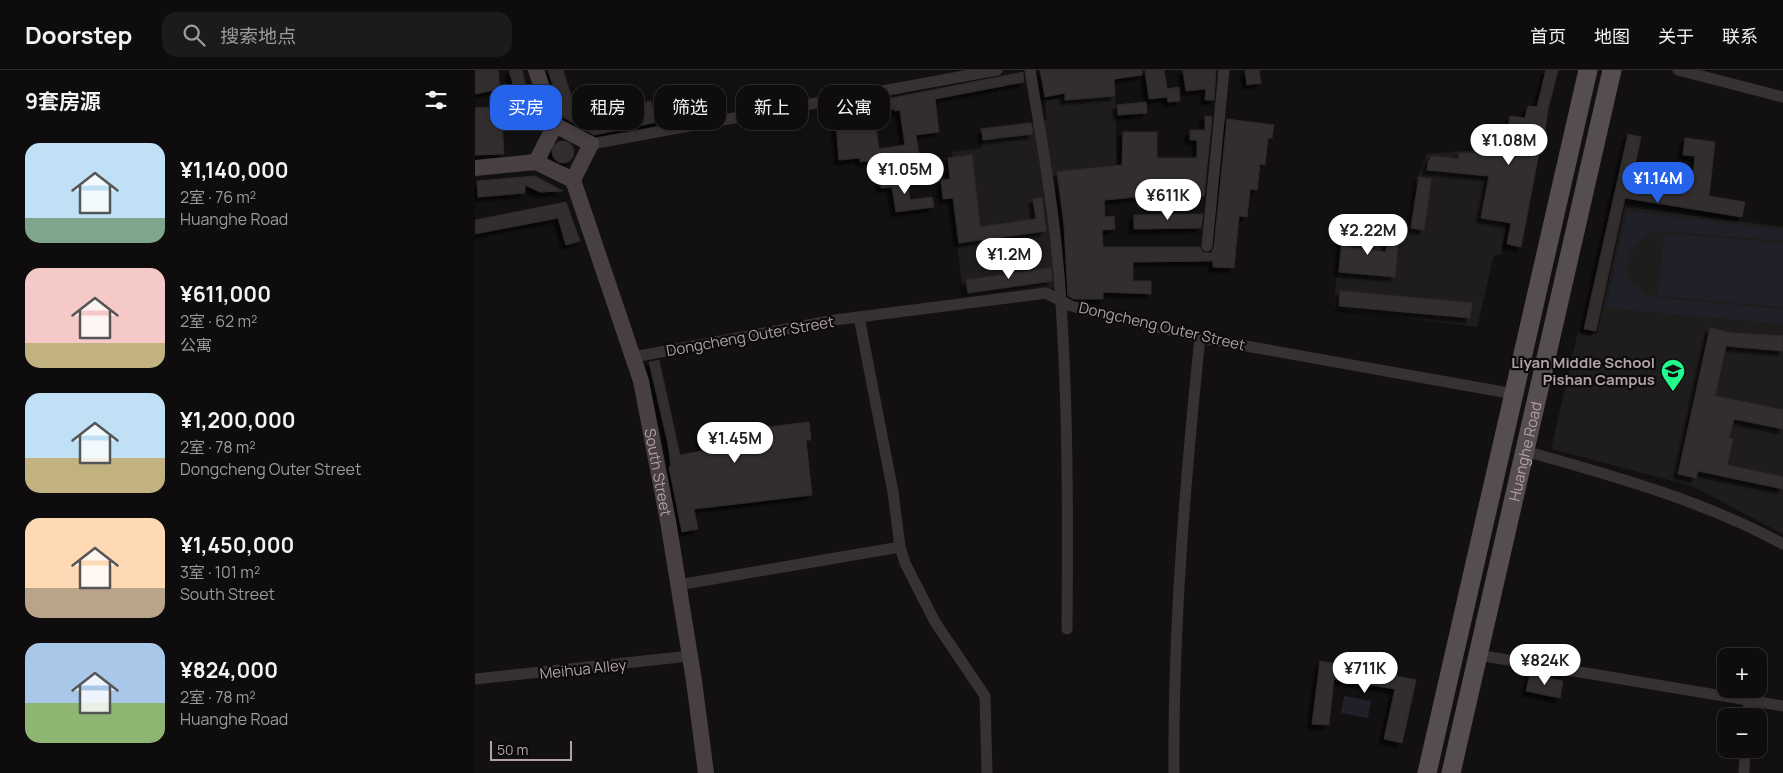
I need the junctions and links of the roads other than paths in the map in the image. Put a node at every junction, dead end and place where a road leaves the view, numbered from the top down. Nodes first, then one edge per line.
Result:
1 (536, 70) edge
2 (997, 70) edge
3 (1030, 70) edge
4 (1224, 70) edge
5 (1588, 70) edge
6 (1612, 70) edge
7 (1677, 70) edge
8 (541, 85) edge
9 (1783, 97) edge
10 (562, 129) edge
11 (552, 130) edge
12 (591, 144) junction
13 (536, 162) junction
14 (475, 168) edge
15 (573, 180) junction
16 (1207, 246) dead end
17 (1061, 299) junction
18 (859, 317) junction
19 (1200, 337) junction
20 (633, 357) junction
21 (1514, 394) junction
22 (1525, 451) junction
23 (1783, 544) edge
24 (900, 547) junction
25 (678, 585) junction
26 (1067, 629) dead end
27 (1478, 655) junction
28 (690, 656) junction
29 (475, 679) edge
30 (1749, 700) junction
31 (1783, 706) edge
32 (1748, 708) edge
33 (1744, 758) edge
34 (705, 773) edge
35 (987, 773) edge
36 (1173, 773) edge
37 (1427, 773) edge
38 (1451, 773) edge
39 (1743, 773) edge

1 - 8 street
2 - 12 street
3 - 17 street
4 - 16 street
5 - 21 main road, Huanghe Road
6 - 22 main road, Huanghe Road
7 - 9 street
10 - 12 street
11 - 13 street
12 - 15 street
13 - 14 street
13 - 15 street
15 - 20 street, South Street
17 - 18 street, Dongcheng Outer Street
17 - 19 street, Dongcheng Outer Street
17 - 26 street
18 - 20 street, Dongcheng Outer Street
18 - 24 street
19 - 21 street, Dongcheng Outer Street
19 - 36 street
20 - 25 street, South Street
21 - 37 main road, Huanghe Road
22 - 23 street
22 - 27 main road, Huanghe Road
24 - 25 street
24 - 35 street
25 - 28 street, South Street
27 - 30 street
27 - 38 main road, Huanghe Road
28 - 29 street, Meihua Alley
28 - 34 street, South Street
30 - 31 street
30 - 32 street
33 - 39 street

